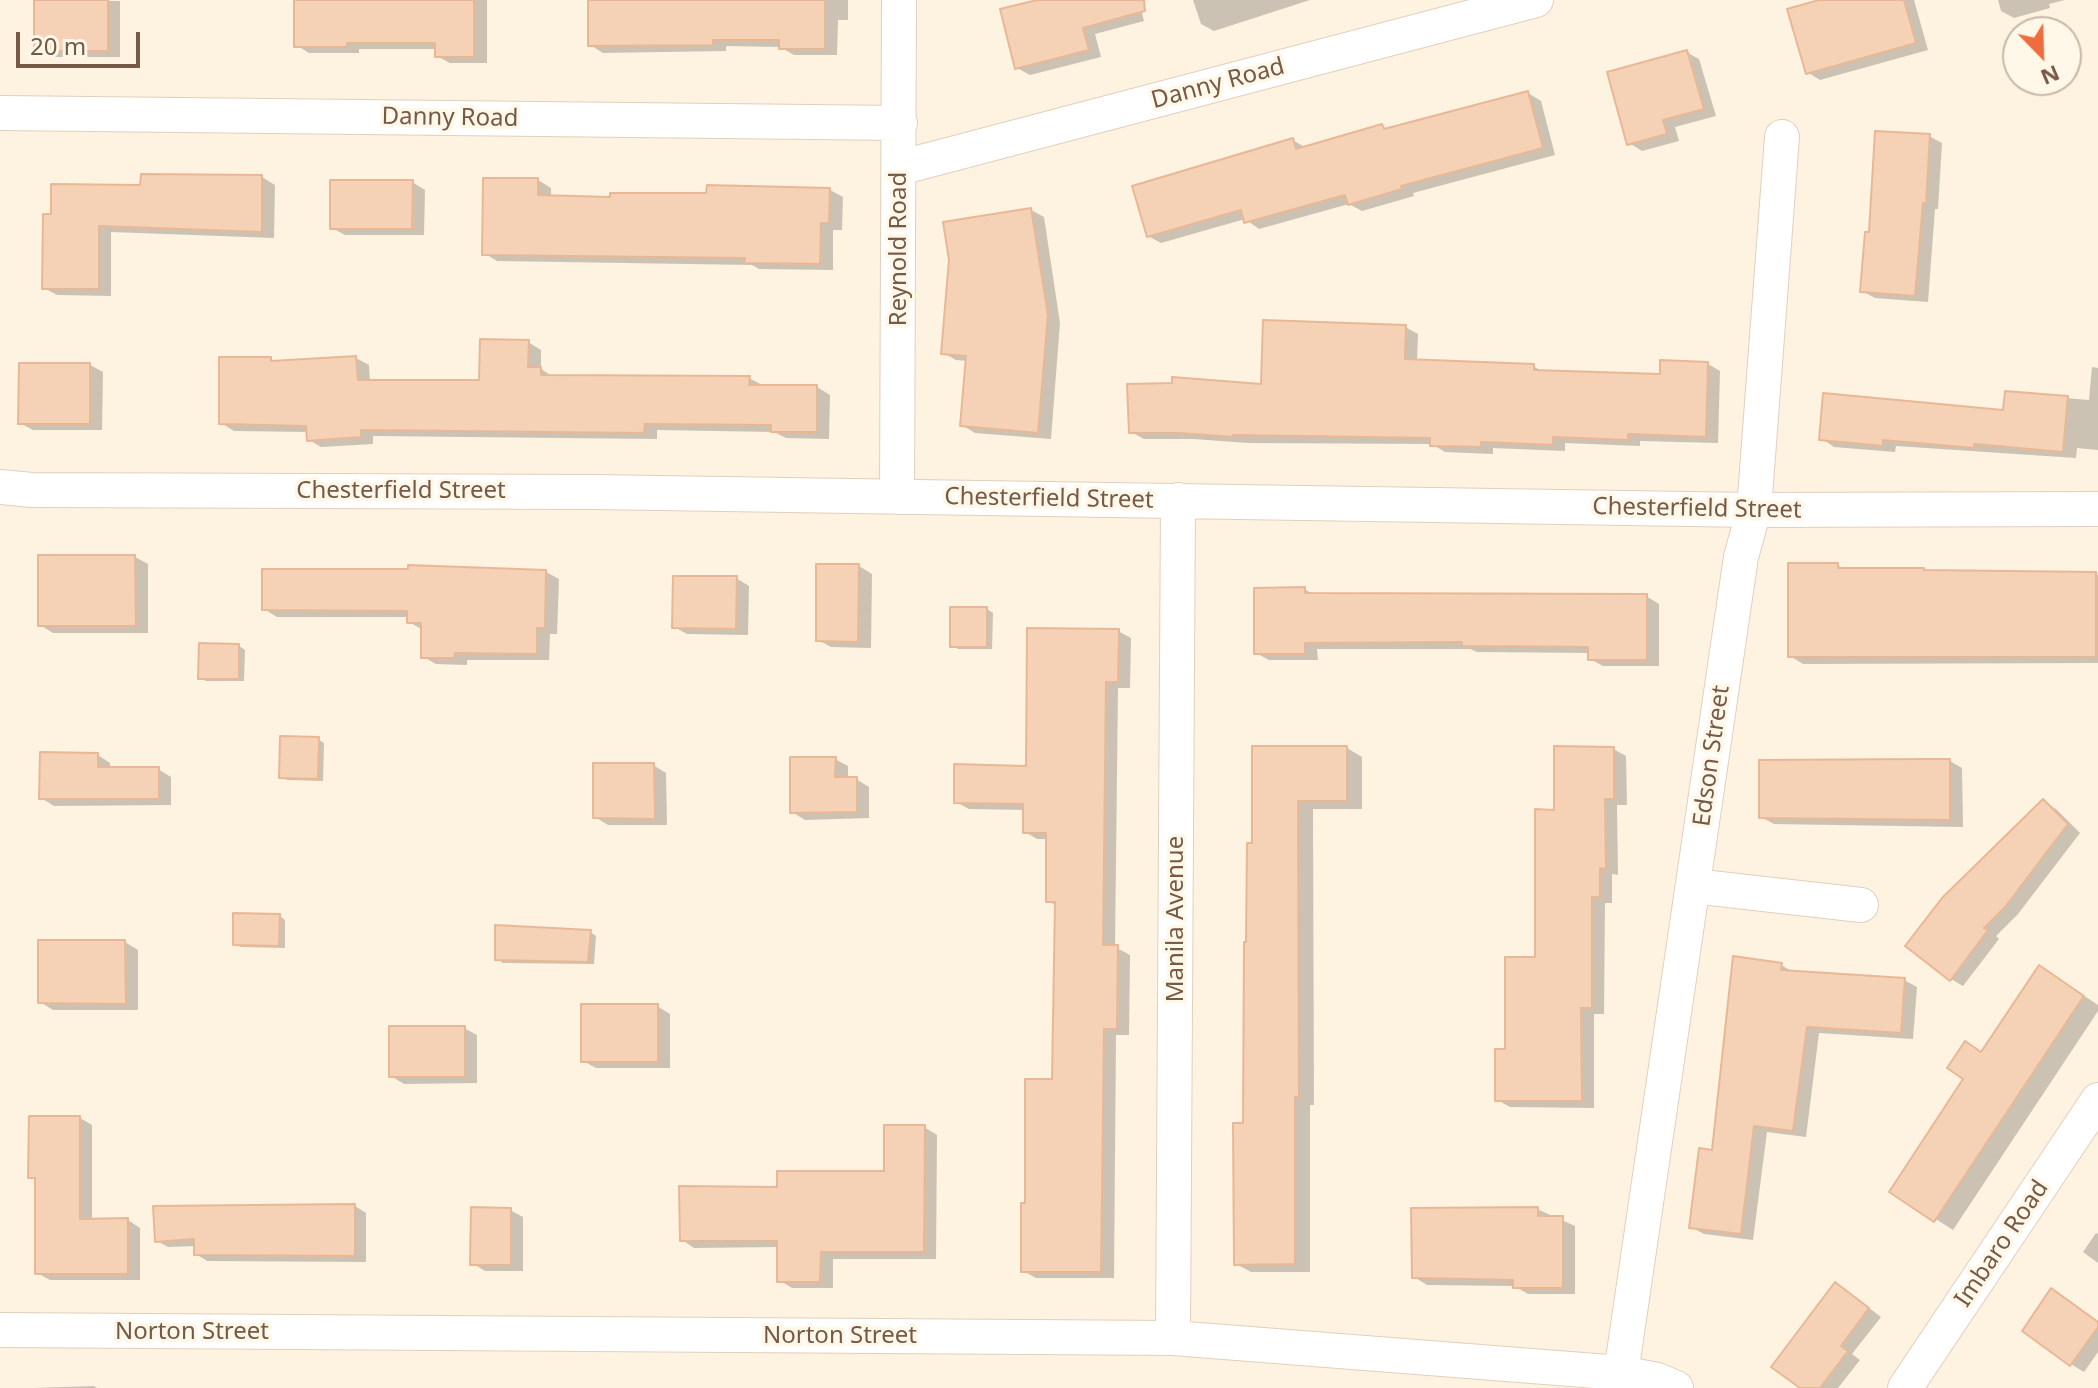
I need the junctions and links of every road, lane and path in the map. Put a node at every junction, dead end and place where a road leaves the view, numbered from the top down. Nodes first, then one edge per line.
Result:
1 (899, 0) edge
2 (1536, 0) edge
3 (0, 113) edge
4 (900, 123) junction
5 (1782, 137) dead end
6 (899, 168) junction
7 (0, 487) edge
8 (897, 497) junction
9 (1178, 500) junction
10 (2098, 509) edge
11 (1754, 510) junction
12 (1693, 886) junction
13 (1861, 905) dead end
14 (2098, 1100) edge
15 (0, 1330) edge
16 (1173, 1338) junction
17 (1621, 1373) junction
18 (1676, 1388) edge
19 (1905, 1388) edge

1 - 4 street, Reynold Road
2 - 6 street, Danny Road
3 - 4 street, Danny Road
4 - 6 street, Reynold Road
5 - 11 street, Edson Street
6 - 8 street, Reynold Road
7 - 8 street, Chesterfield Street
8 - 9 street, Chesterfield Street
9 - 11 street, Chesterfield Street
9 - 16 street, Manila Avenue
10 - 11 street, Chesterfield Street
11 - 12 street, Edson Street
12 - 13 street
12 - 17 street, Edson Street
14 - 19 street, Imbaro Road
15 - 16 street, Norton Street
16 - 17 street, Norton Street
17 - 18 street, Norton Street

